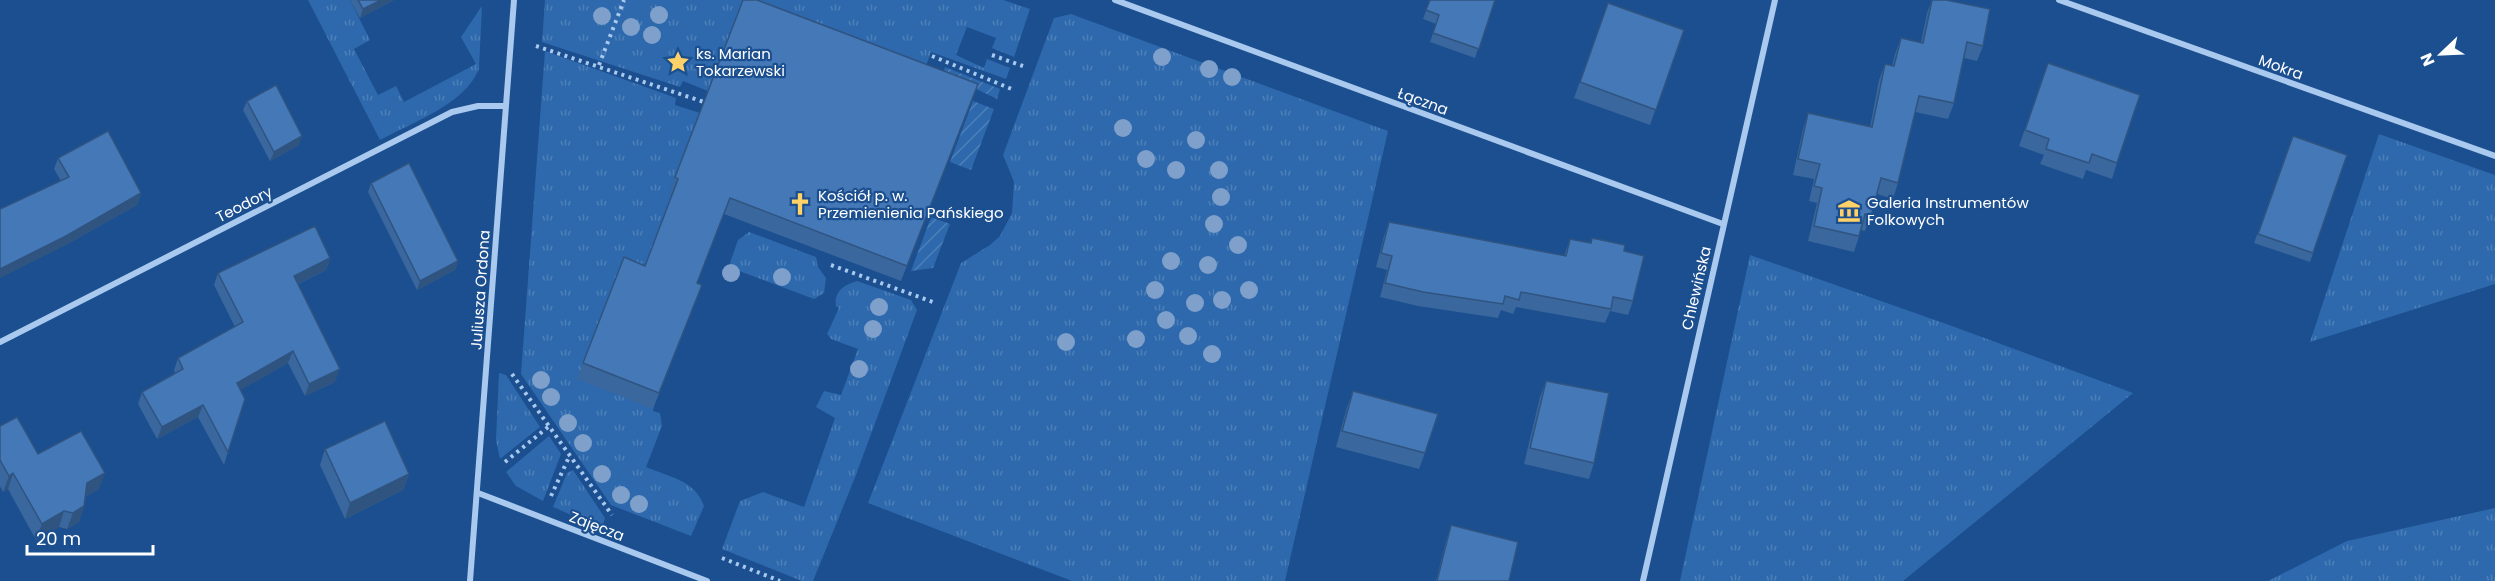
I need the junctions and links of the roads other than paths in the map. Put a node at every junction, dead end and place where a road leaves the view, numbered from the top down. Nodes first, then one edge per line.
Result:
1 (514, 0) edge
2 (1115, 0) edge
3 (1775, 0) edge
4 (2060, 0) edge
5 (505, 105) junction
6 (2495, 156) edge
7 (1723, 224) junction
8 (0, 342) edge
9 (478, 493) junction
10 (470, 581) edge
11 (706, 581) edge
12 (1643, 581) edge

1 - 5 street, Juliusza Ordona
2 - 7 street, Łączna
3 - 7 street, Chlewińska
4 - 6 street, Mokra
5 - 8 street, Teodory
5 - 9 street, Juliusza Ordona
7 - 12 street, Chlewińska
9 - 10 street, Juliusza Ordona
9 - 11 street, Zajęcza

